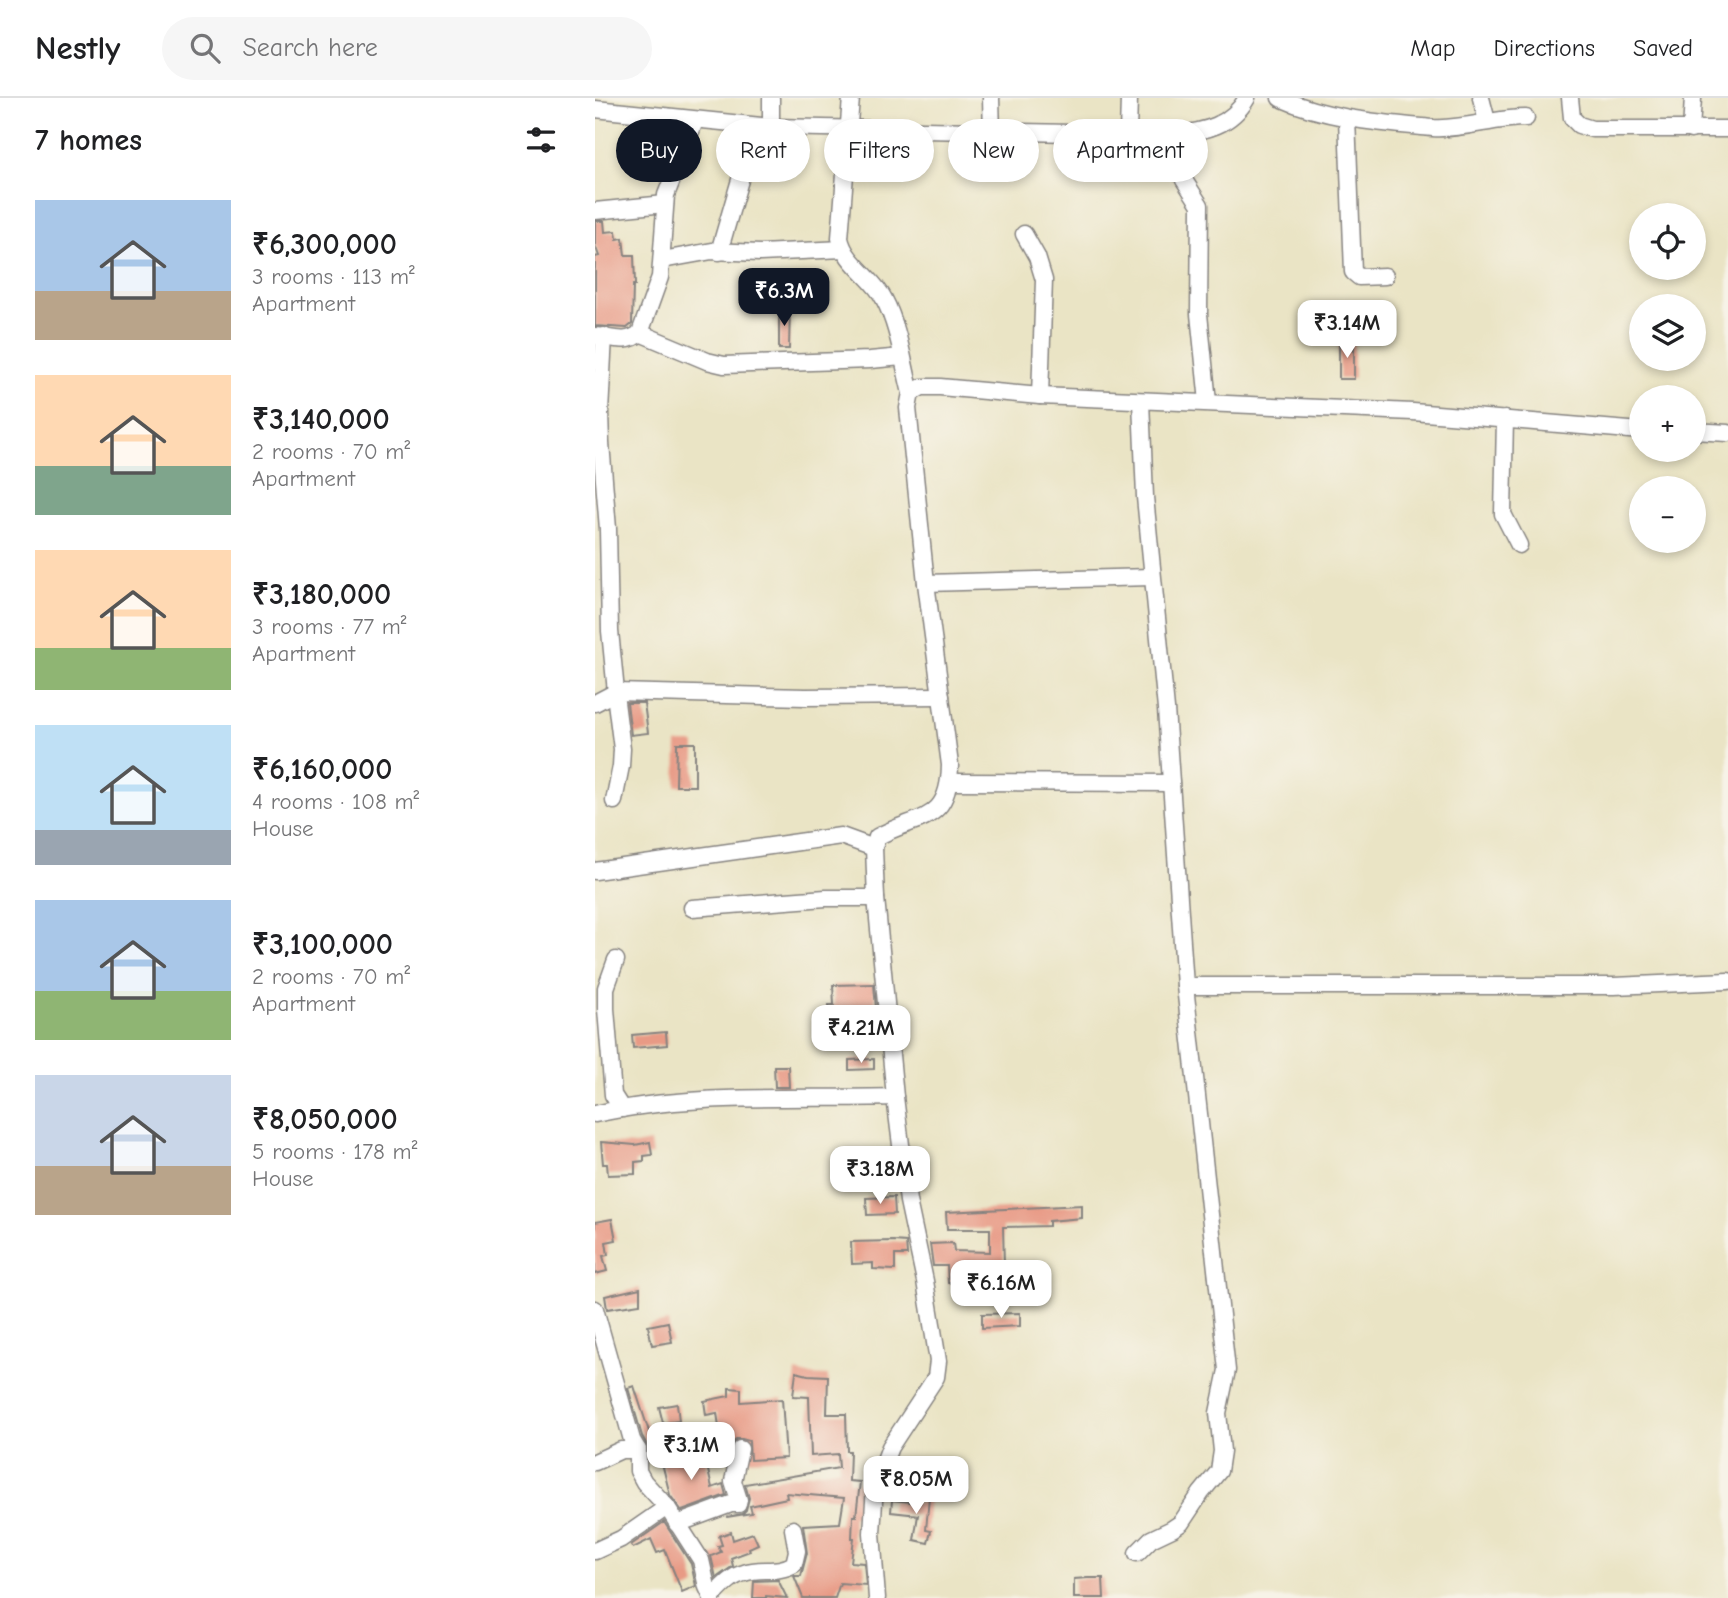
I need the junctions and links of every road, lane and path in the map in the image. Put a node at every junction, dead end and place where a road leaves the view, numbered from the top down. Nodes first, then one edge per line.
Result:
1 (771, 98) edge
2 (851, 98) edge
3 (991, 98) edge
4 (1129, 98) edge
5 (1247, 98) edge
6 (1280, 98) edge
7 (1481, 98) edge
8 (1570, 98) edge
9 (1693, 98) edge
10 (629, 106) edge
11 (595, 108) edge
12 (1347, 118) junction
13 (1526, 118) dead end
14 (686, 119) edge
15 (771, 119) edge
16 (850, 119) edge
17 (992, 119) edge
18 (1128, 119) edge
19 (1487, 121) junction
20 (1208, 129) edge
21 (1691, 130) junction
22 (1728, 130) edge
23 (670, 182) edge
24 (738, 182) edge
25 (845, 182) edge
26 (1185, 182) edge
27 (665, 204) junction
28 (595, 211) edge
29 (1024, 234) dead end
30 (843, 248) junction
31 (719, 252) junction
32 (662, 260) junction
33 (1385, 276) dead end
34 (640, 333) junction
35 (600, 336) edge
36 (902, 357) junction
37 (911, 393) junction
38 (1039, 396) junction
39 (1141, 401) junction
40 (1208, 402) junction
41 (597, 412) edge
42 (1505, 419) junction
43 (1629, 429) edge
44 (1706, 432) edge
45 (1728, 433) edge
46 (1518, 545) dead end
47 (1152, 577) junction
48 (926, 583) junction
49 (615, 693) junction
50 (941, 696) junction
51 (595, 703) edge
52 (950, 782) junction
53 (1171, 783) junction
54 (614, 801) dead end
55 (874, 848) junction
56 (595, 870) edge
57 (876, 898) junction
58 (692, 908) dead end
59 (616, 960) dead end
60 (1728, 981) edge
61 (1185, 986) junction
62 (895, 1097) junction
63 (622, 1108) junction
64 (595, 1114) edge
65 (595, 1309) edge
66 (740, 1449) dead end
67 (638, 1450) junction
68 (595, 1462) edge
69 (667, 1507) junction
70 (677, 1524) junction
71 (793, 1529) dead end
72 (595, 1551) edge
73 (1137, 1553) dead end
74 (712, 1597) edge
75 (877, 1598) edge

1 - 15 street
2 - 16 street
3 - 17 street
4 - 18 street
5 - 20 street
6 - 12 street
7 - 19 street
8 - 21 street
9 - 21 street
10 - 11 street
10 - 14 street
12 - 19 street
12 - 33 street
13 - 19 street
21 - 22 street
23 - 27 street
24 - 31 street
25 - 30 street
26 - 40 street
27 - 28 street
27 - 32 street
29 - 38 street
30 - 31 street
30 - 36 street
31 - 32 street
32 - 34 street
34 - 35 street
34 - 36 street
35 - 41 street
36 - 37 street
37 - 38 street
37 - 48 street
38 - 39 street
39 - 40 street
39 - 47 street
40 - 42 street
41 - 49 street
42 - 43 street
42 - 46 street
44 - 45 street
47 - 48 street
47 - 53 street
48 - 50 street
49 - 50 street
49 - 51 street
49 - 54 street
50 - 52 street
52 - 53 street
52 - 55 street
53 - 61 street
55 - 56 street
55 - 57 street
57 - 58 street
57 - 62 street
59 - 63 street
60 - 61 street
61 - 73 street
62 - 63 street
62 - 75 street
63 - 64 street
65 - 67 street
66 - 70 street
67 - 68 street
67 - 69 street
69 - 70 street
69 - 72 street
70 - 74 street
71 - 74 street

